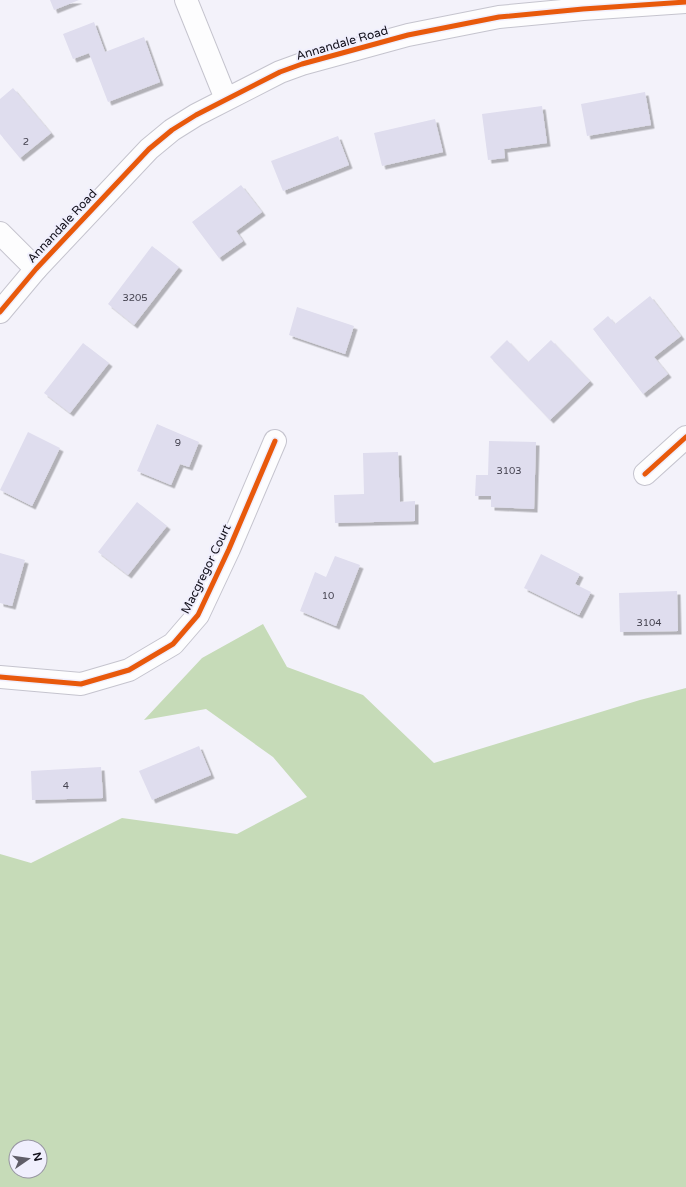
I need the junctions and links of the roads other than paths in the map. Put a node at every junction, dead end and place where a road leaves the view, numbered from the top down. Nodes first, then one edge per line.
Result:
1 (186, 0) edge
2 (676, 2) edge
3 (226, 99) junction
4 (0, 233) edge
5 (36, 269) junction
6 (0, 312) edge
7 (686, 437) edge
8 (275, 441) dead end
9 (645, 474) dead end
10 (0, 677) edge

1 - 3 street
2 - 3 street, Annandale Road
3 - 5 street, Annandale Road
4 - 5 street
5 - 6 street, Annandale Road
7 - 9 street
8 - 10 street, Macgregor Court

